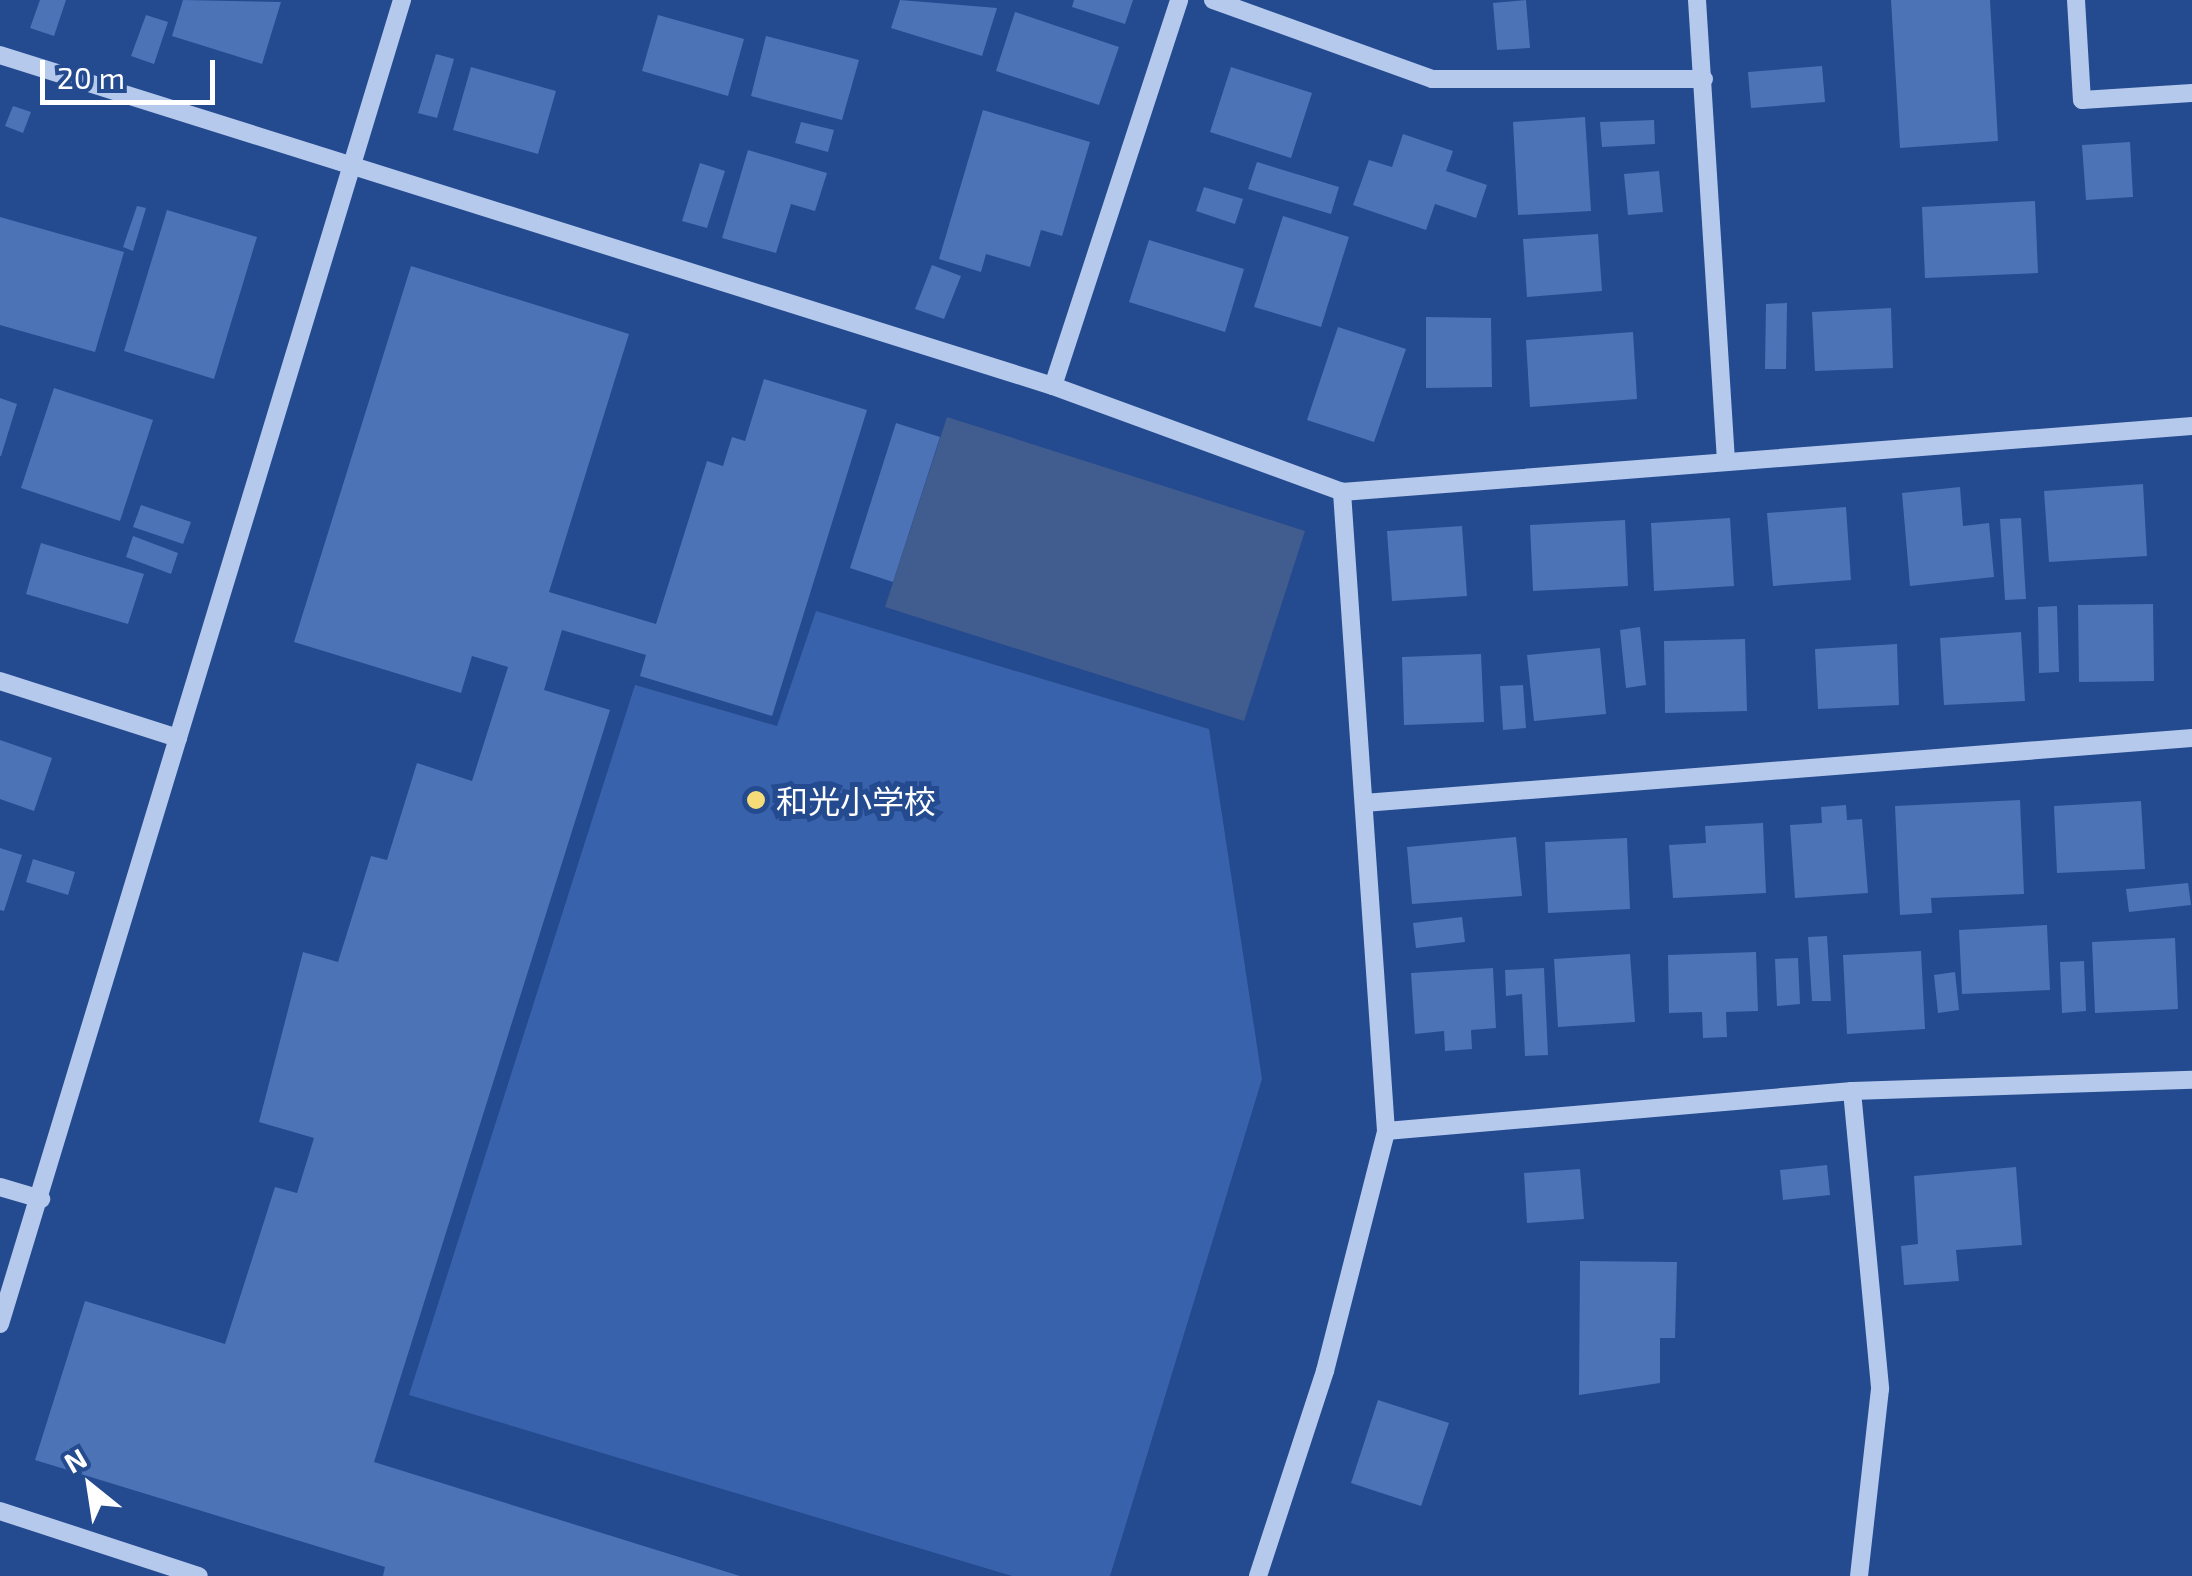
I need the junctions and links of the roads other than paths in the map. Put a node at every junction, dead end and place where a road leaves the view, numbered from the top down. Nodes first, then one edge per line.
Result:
1 (402, 0) edge
2 (1178, 0) edge
3 (1214, 0) edge
4 (1697, 0) edge
5 (2076, 0) edge
6 (0, 55) edge
7 (1704, 78) junction
8 (2192, 94) edge
9 (352, 162) junction
10 (1053, 386) junction
11 (2192, 426) edge
12 (1726, 456) junction
13 (1342, 492) junction
14 (0, 681) edge
15 (178, 738) junction
16 (2192, 738) edge
17 (1364, 804) junction
18 (2192, 1080) edge
19 (1852, 1091) junction
20 (1386, 1131) junction
21 (0, 1186) edge
22 (41, 1199) junction
23 (0, 1324) edge
24 (0, 1512) edge
25 (199, 1576) edge
26 (1258, 1576) edge
27 (1859, 1576) edge

1 - 9 street
2 - 10 street
3 - 7 street
4 - 7 street
5 - 8 street
6 - 9 street
7 - 12 street
9 - 10 street
9 - 15 street
10 - 13 street
11 - 12 street
12 - 13 street
13 - 17 street
14 - 15 street
15 - 22 street
16 - 17 street
17 - 20 street
18 - 19 street
19 - 20 street
19 - 27 street
20 - 26 street
21 - 22 street
22 - 23 street
24 - 25 street

